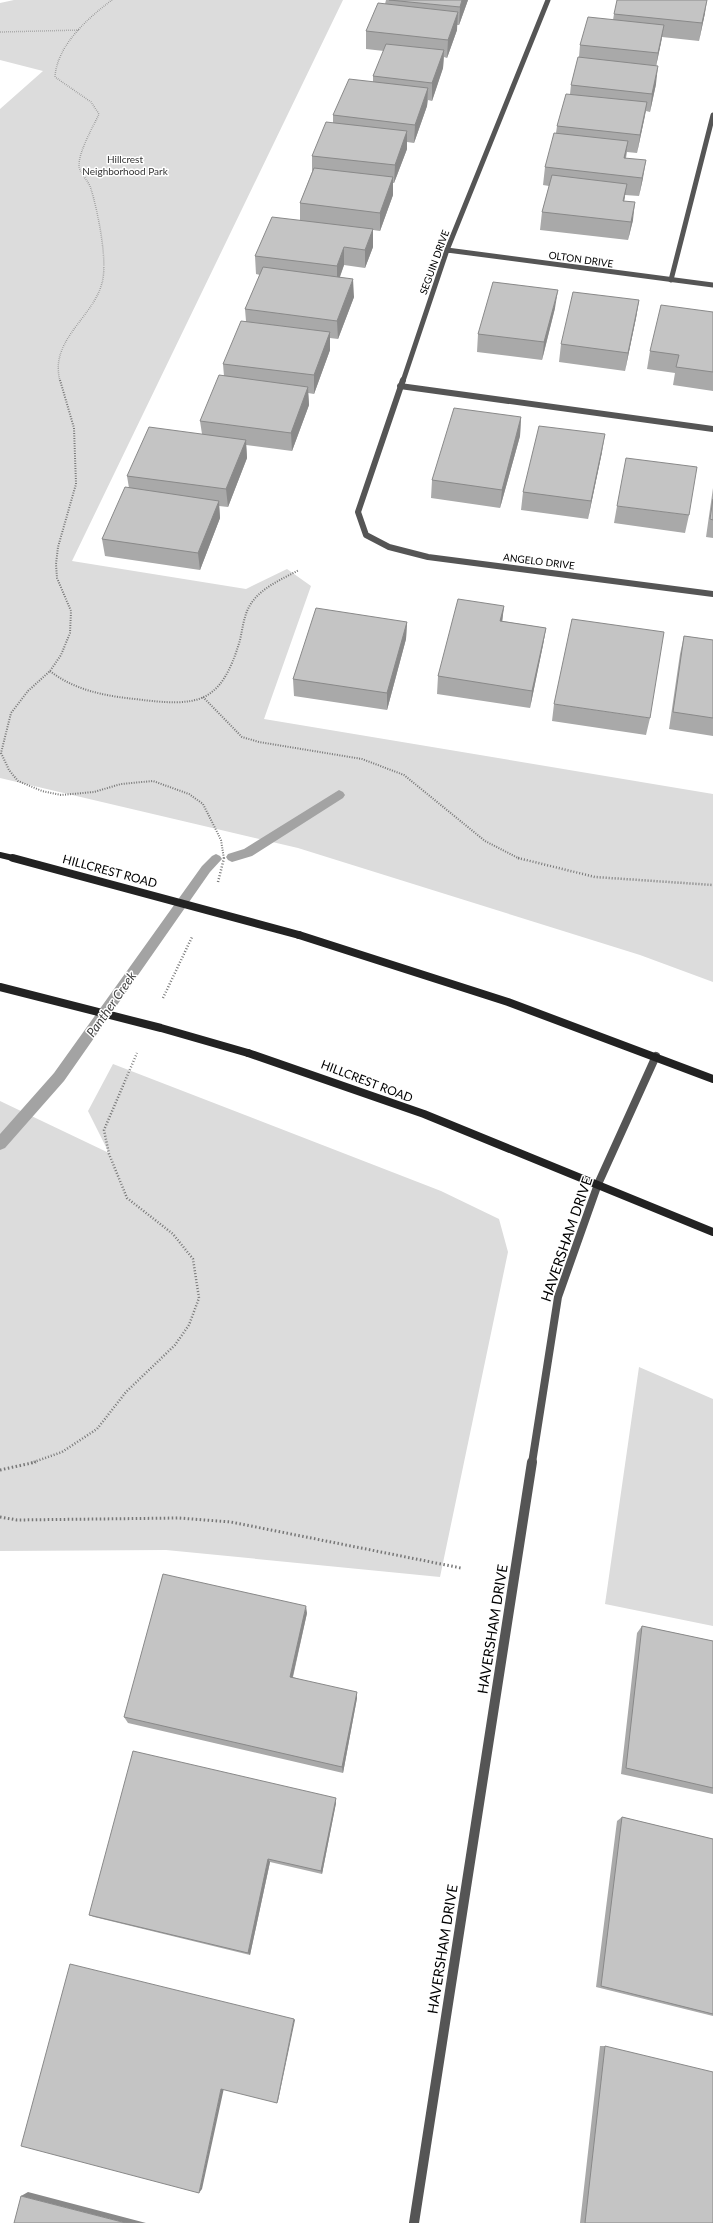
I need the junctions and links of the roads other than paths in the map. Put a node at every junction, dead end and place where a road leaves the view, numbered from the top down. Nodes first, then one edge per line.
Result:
1 (548, 0) edge
2 (713, 115) edge
3 (447, 250) junction
4 (671, 280) junction
5 (713, 285) edge
6 (400, 386) junction
7 (713, 429) edge
8 (366, 535) joint
9 (713, 594) edge
10 (0, 855) edge
11 (0, 987) edge
12 (656, 1056) junction
13 (713, 1079) edge
14 (598, 1184) junction
15 (713, 1232) edge
16 (414, 2223) edge

1 - 3 street, SEGUIN DRIVE
2 - 4 street
3 - 4 street, OLTON DRIVE
3 - 6 street, SEGUIN DRIVE
4 - 5 street, OLTON DRIVE
6 - 7 street
6 - 8 street, SEGUIN DRIVE
8 - 9 street, ANGELO DRIVE
10 - 12 main road, HILLCREST ROAD, bridge
11 - 14 main road, HILLCREST ROAD, bridge
12 - 13 main road, HILLCREST ROAD
12 - 14 street, HAVERSHAM DRIVE
14 - 15 main road, HILLCREST ROAD
14 - 16 street, HAVERSHAM DRIVE

